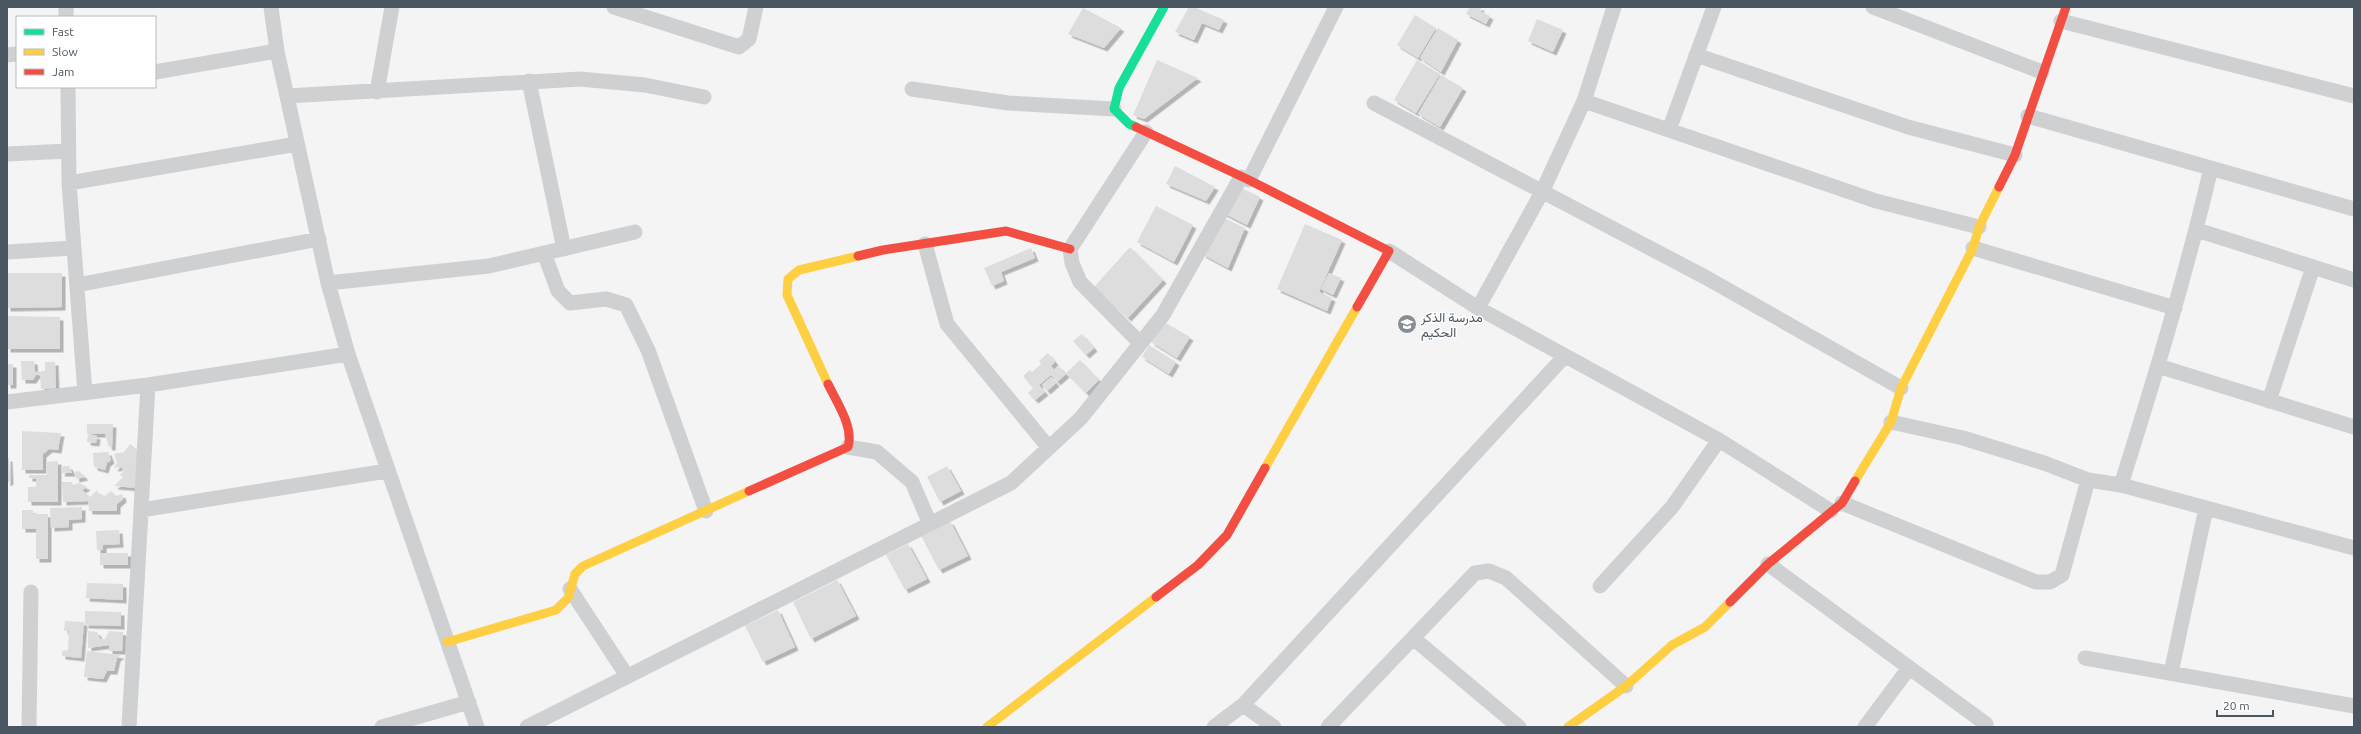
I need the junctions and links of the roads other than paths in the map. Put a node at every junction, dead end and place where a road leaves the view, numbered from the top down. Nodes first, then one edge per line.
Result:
1 (271, 7) edge
2 (392, 7) edge
3 (614, 7) edge
4 (756, 7) edge
5 (1164, 7) edge
6 (1336, 7) edge
7 (1614, 7) edge
8 (1714, 7) edge
9 (1873, 7) edge
10 (2066, 7) edge
11 (2062, 21) junction
12 (277, 51) junction
13 (1696, 55) junction
14 (156, 72) edge
15 (2042, 72) junction
16 (529, 81) junction
17 (70, 88) edge
18 (912, 89) dead end
19 (377, 92) junction
20 (287, 96) junction
21 (2354, 96) edge
22 (704, 97) dead end
23 (1584, 101) junction
24 (1374, 102) dead end
25 (1114, 109) junction
26 (2028, 116) junction
27 (1669, 130) junction
28 (1146, 132) junction
29 (297, 144) junction
30 (68, 151) junction
31 (7, 154) edge
32 (2015, 155) junction
33 (2212, 168) junction
34 (1245, 179) junction
35 (70, 183) junction
36 (1542, 192) junction
37 (2354, 209) edge
38 (1979, 227) junction
39 (2197, 230) junction
40 (635, 232) dead end
41 (319, 239) junction
42 (925, 244) junction
43 (74, 248) junction
44 (1973, 248) junction
45 (564, 249) junction
46 (1070, 249) junction
47 (1389, 251) junction
48 (7, 252) edge
49 (544, 253) junction
50 (2313, 267) junction
51 (2354, 280) edge
52 (328, 283) junction
53 (77, 285) junction
54 (1478, 308) junction
55 (2175, 308) junction
56 (1140, 344) junction
57 (348, 354) junction
58 (1564, 357) junction
59 (2158, 366) junction
60 (148, 385) junction
61 (1901, 388) junction
62 (85, 393) junction
63 (2269, 401) junction
64 (7, 402) edge
65 (1891, 422) junction
66 (2354, 427) edge
67 (1719, 440) junction
68 (848, 447) junction
69 (1049, 448) junction
70 (387, 471) junction
71 (2088, 480) junction
72 (2121, 486) junction
73 (1836, 507) junction
74 (2206, 508) junction
75 (141, 510) junction
76 (706, 511) junction
77 (930, 524) junction
78 (2354, 548) edge
79 (1768, 564) junction
80 (1600, 586) dead end
81 (570, 589) junction
82 (31, 592) dead end
83 (1413, 638) junction
84 (447, 642) junction
85 (2085, 658) dead end
86 (1909, 668) junction
87 (2171, 673) junction
88 (628, 676) junction
89 (1626, 686) junction
90 (469, 702) junction
91 (1243, 705) junction
92 (2354, 706) edge
93 (29, 727) edge
94 (129, 727) edge
95 (382, 727) edge
96 (477, 727) edge
97 (527, 727) edge
98 (987, 727) edge
99 (1214, 727) edge
100 (1274, 727) edge
101 (1328, 727) edge
102 (1519, 727) edge
103 (1568, 727) edge
104 (1865, 727) edge
105 (1986, 727) edge

1 - 12 street
2 - 19 street
3 - 4 street
5 - 25 street
6 - 34 street
7 - 23 street
8 - 13 street
9 - 15 street
10 - 11 street
11 - 15 street
11 - 21 street
12 - 14 street
12 - 20 street
13 - 27 street
13 - 32 street
15 - 26 street
16 - 19 street
16 - 22 street
16 - 45 street
17 - 30 street
18 - 25 street
19 - 20 street
20 - 29 street
23 - 27 street
23 - 36 street
24 - 36 street
25 - 28 street
26 - 32 street
26 - 33 street
27 - 38 street
28 - 34 street
28 - 46 street
29 - 35 street
29 - 41 street
30 - 31 street
30 - 35 street
32 - 38 street
33 - 37 street
33 - 39 street
34 - 47 street
34 - 56 street
35 - 43 street
36 - 54 street
36 - 61 street
38 - 44 street
39 - 50 street
39 - 55 street
40 - 45 street
41 - 52 street
41 - 53 street
42 - 46 street
42 - 68 street
42 - 69 street
43 - 48 street
43 - 53 street
44 - 55 street
44 - 61 street
45 - 49 street
46 - 56 street
47 - 54 street
47 - 98 street
49 - 52 street
49 - 76 street
50 - 51 street
50 - 63 street
52 - 57 street
53 - 62 street
54 - 58 street
55 - 59 street
56 - 69 street
57 - 60 street
57 - 70 street
58 - 67 street
58 - 91 street
59 - 63 street
59 - 72 street
60 - 62 street
60 - 75 street
61 - 65 street
62 - 64 street
63 - 66 street
65 - 71 street
65 - 73 street
67 - 73 street
67 - 80 street
68 - 76 street
68 - 77 street
69 - 77 street
70 - 75 street
70 - 84 street
71 - 72 street
71 - 73 street
72 - 74 street
73 - 79 street
74 - 78 street
74 - 87 street
75 - 94 street
76 - 81 street
77 - 88 street
79 - 86 street
79 - 89 street
81 - 84 street
81 - 88 street
82 - 93 street
83 - 89 street
83 - 101 street
83 - 102 street
84 - 90 street
85 - 87 street
86 - 104 street
86 - 105 street
87 - 92 street
88 - 97 street
89 - 103 street
90 - 95 street
90 - 96 street
91 - 99 street
91 - 100 street

